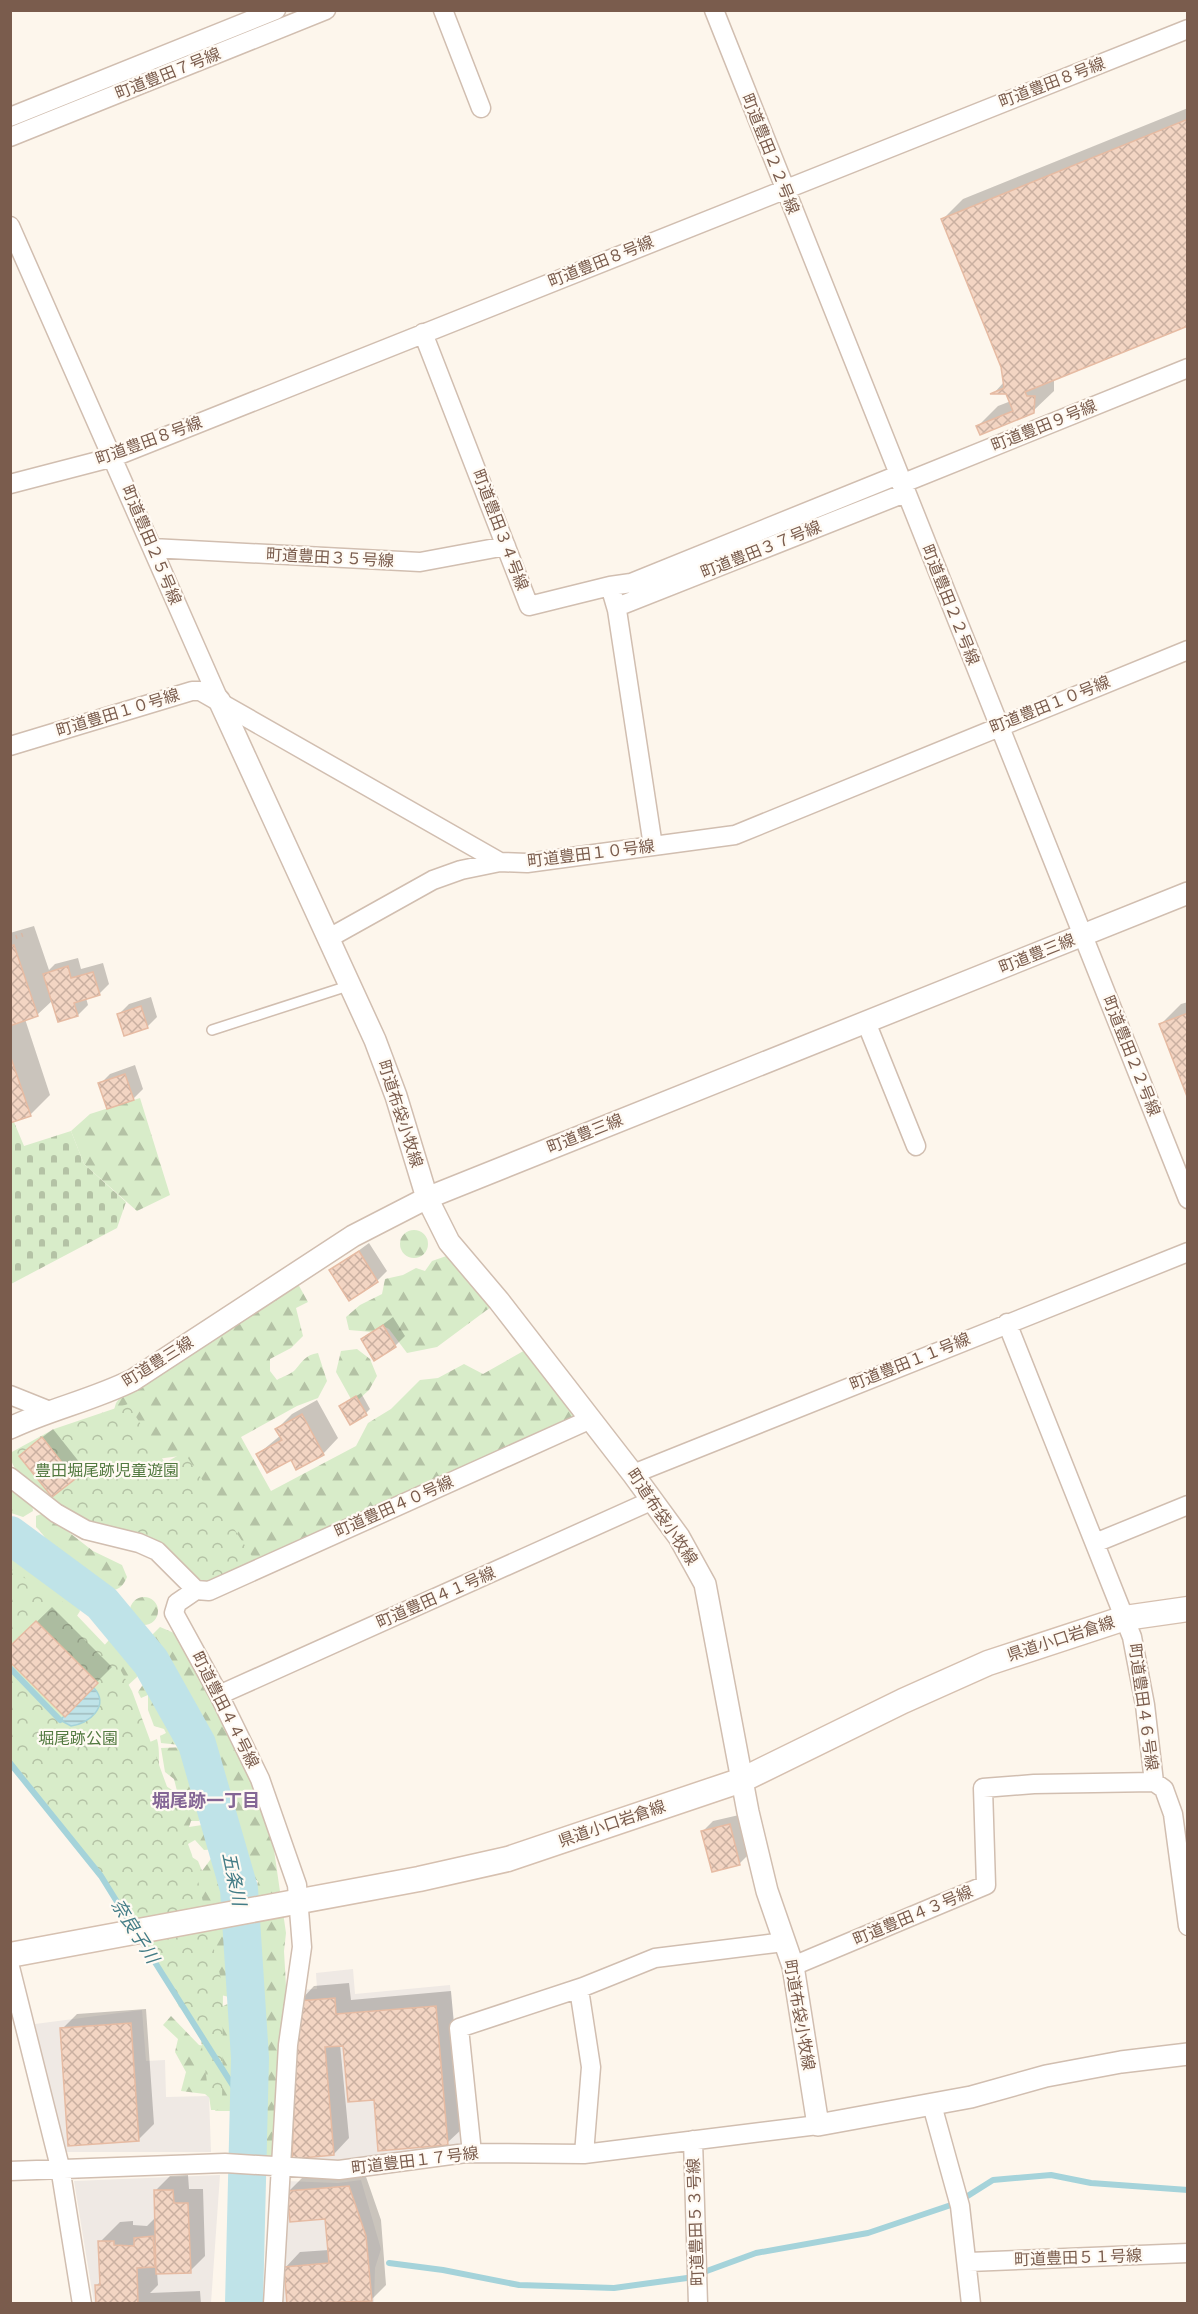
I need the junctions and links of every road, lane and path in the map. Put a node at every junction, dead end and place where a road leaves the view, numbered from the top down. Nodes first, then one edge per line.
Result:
1 (276, 10) edge
2 (326, 10) edge
3 (443, 10) edge
4 (714, 10) edge
5 (1188, 29) edge
6 (482, 108) dead end
7 (10, 117) edge
8 (10, 137) edge
9 (783, 188) junction
10 (10, 226) edge
11 (423, 333) junction
12 (1188, 369) edge
13 (114, 457) junction
14 (10, 484) edge
15 (902, 484) junction
16 (506, 546) junction
17 (152, 548) junction
18 (610, 586) junction
19 (617, 607) junction
20 (1188, 650) edge
21 (219, 700) junction
22 (998, 726) junction
23 (10, 746) edge
24 (653, 846) junction
25 (500, 862) junction
26 (1188, 893) edge
27 (25, 934) dead end
28 (1083, 935) junction
29 (329, 938) junction
30 (10, 939) edge
31 (351, 985) junction
32 (866, 1022) junction
33 (212, 1030) dead end
34 (916, 1146) dead end
35 (427, 1198) junction
36 (1188, 1199) edge
37 (1188, 1252) edge
38 (1007, 1323) junction
39 (10, 1395) edge
40 (50, 1412) junction
41 (591, 1419) junction
42 (10, 1428) edge
43 (633, 1474) junction
44 (10, 1477) edge
45 (653, 1500) junction
46 (1188, 1505) edge
47 (1095, 1543) junction
48 (196, 1590) junction
49 (1188, 1609) edge
50 (1125, 1618) junction
51 (219, 1695) junction
52 (742, 1780) junction
53 (1154, 1782) junction
54 (1180, 1813) edge
55 (295, 1902) junction
56 (1188, 1926) edge
57 (784, 1942) junction
58 (10, 1955) edge
59 (793, 1966) junction
60 (10, 1967) edge
61 (579, 1989) junction
62 (1188, 2054) edge
63 (932, 2105) junction
64 (818, 2125) junction
65 (693, 2140) junction
66 (472, 2153) junction
67 (584, 2154) junction
68 (60, 2168) junction
69 (278, 2168) junction
70 (10, 2171) edge
71 (1188, 2253) edge
72 (969, 2262) junction
73 (82, 2304) edge
74 (273, 2304) edge
75 (698, 2304) edge
76 (971, 2304) edge

1 - 7 street
2 - 8 street, 町道豊田７号線
3 - 6 street
4 - 9 street, 町道豊田２２号線
5 - 9 street, 町道豊田８号線
9 - 11 street, 町道豊田８号線
9 - 15 street, 町道豊田２２号線
10 - 13 street, 町道豊田２５号線
11 - 13 street, 町道豊田８号線
11 - 16 street, 町道豊田３４号線
12 - 15 street, 町道豊田９号線
13 - 14 street, 町道豊田８号線
13 - 17 street, 町道豊田２５号線
15 - 18 street, 町道豊田９号線
15 - 19 street, 町道豊田３７号線
15 - 22 street, 町道豊田２２号線
16 - 17 street, 町道豊田３５号線
16 - 18 street, 町道豊田３４号線
17 - 21 street, 町道豊田２５号線
18 - 19 street
19 - 24 street
20 - 22 street, 町道豊田１０号線
21 - 23 street, 町道豊田１０号線
21 - 25 street, 町道豊田１０号線
21 - 29 street, 町道布袋小牧線
22 - 24 street, 町道豊田１０号線
22 - 28 street, 町道豊田２２号線
24 - 25 street, 町道豊田１０号線
25 - 29 street
26 - 28 street, 町道豊三線
27 - 30 path
28 - 32 street, 町道豊三線
28 - 36 street, 町道豊田２２号線
29 - 31 street, 町道布袋小牧線
31 - 33 lane
31 - 35 street, 町道布袋小牧線
32 - 34 street
32 - 35 street, 町道豊三線
35 - 40 street, 町道豊三線
35 - 41 street, 町道布袋小牧線
37 - 38 street, 町道豊田１１号線
38 - 43 street, 町道豊田１１号線
38 - 47 street, 町道豊田４６号線
39 - 40 street
40 - 42 street, 町道豊三線
41 - 43 street, 町道布袋小牧線
41 - 48 street, 町道豊田４０号線
43 - 45 street, 町道布袋小牧線
44 - 48 street
45 - 51 street, 町道豊田４１号線
45 - 52 street, 町道布袋小牧線
46 - 47 street
47 - 50 street, 町道豊田４６号線
48 - 51 street, 町道豊田４４号線
49 - 50 main road, 県道小口岩倉線
50 - 52 main road, 県道小口岩倉線
50 - 53 street, 町道豊田４６号線
51 - 55 street, 町道豊田４４号線
52 - 55 main road, 県道小口岩倉線
52 - 57 street, 町道布袋小牧線
53 - 54 street, 町道豊田４６号線
53 - 59 street, 町道豊田４３号線
54 - 56 street, 町道豊田４６号線
55 - 58 main road, 県道小口岩倉線
55 - 69 street, 町道豊田４４号線
57 - 59 street, 町道布袋小牧線
57 - 61 street
59 - 64 street, 町道布袋小牧線
60 - 68 street
61 - 66 street
61 - 67 street
62 - 63 street
63 - 64 street
63 - 72 street
64 - 65 street, 町道豊田１７号線
65 - 67 street, 町道豊田１７号線
65 - 75 street, 町道豊田５３号線
66 - 67 street, 町道豊田１７号線
66 - 69 street, 町道豊田１７号線
68 - 69 street, 町道豊田１７号線
68 - 70 street, 町道豊田１７号線
68 - 73 street
69 - 74 street, 町道豊田４４号線
71 - 72 street, 町道豊田５１号線
72 - 76 street

